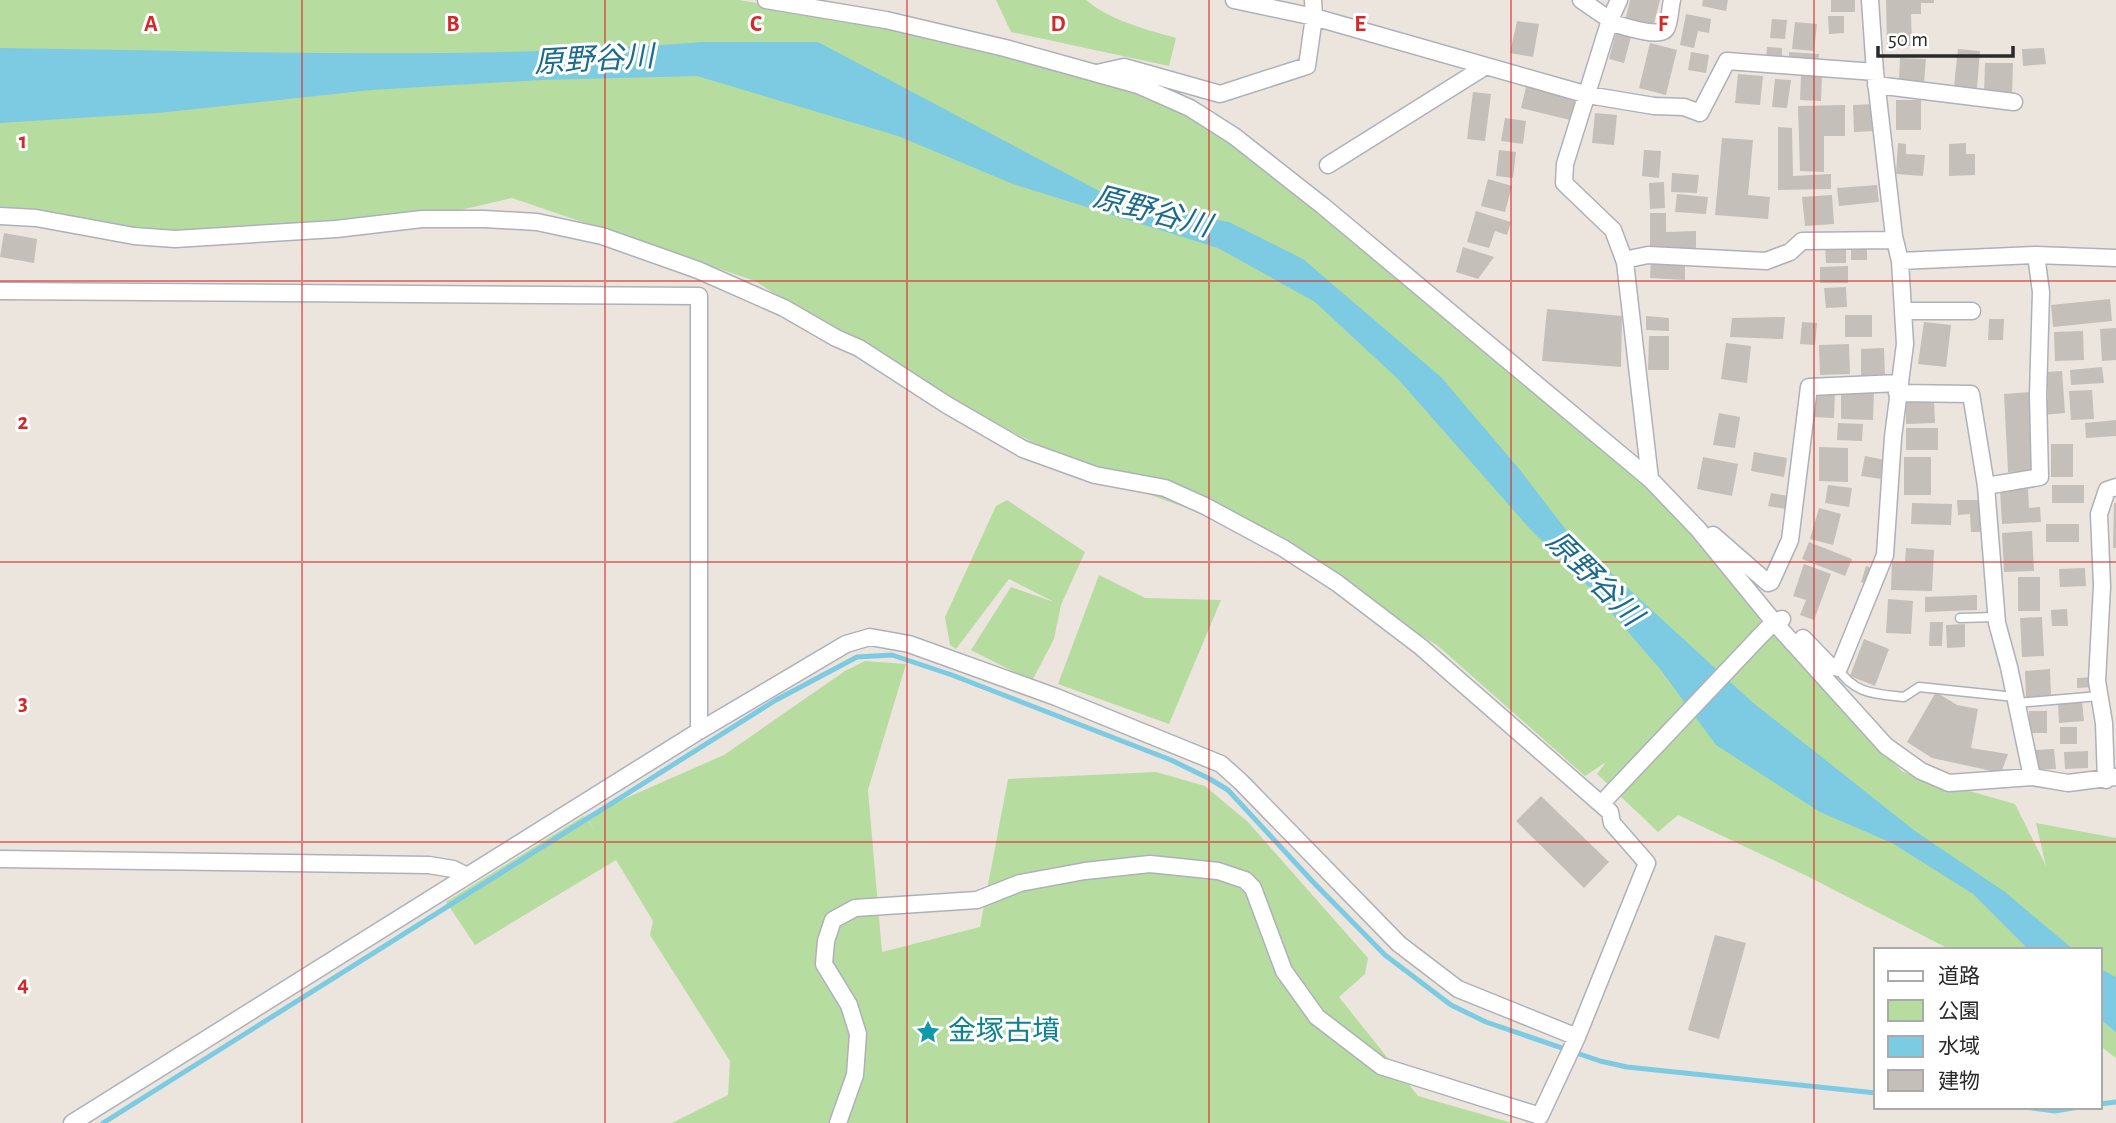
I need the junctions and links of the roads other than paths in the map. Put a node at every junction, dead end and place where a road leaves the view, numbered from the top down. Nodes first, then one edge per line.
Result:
1 (766, 0) edge
2 (1234, 0) edge
3 (1313, 0) edge
4 (1581, 0) edge
5 (1619, 0) edge
6 (1672, 0) edge
7 (1870, 0) edge
8 (1314, 18) junction
9 (1610, 21) junction
10 (1486, 65) junction
11 (1095, 73) junction
12 (1876, 78) junction
13 (1588, 94) junction
14 (2014, 102) dead end
15 (1328, 165) dead end
16 (0, 216) edge
17 (1895, 240) junction
18 (2036, 255) junction
19 (2116, 258) edge
20 (1624, 260) junction
21 (1900, 261) junction
22 (0, 291) edge
23 (1903, 311) junction
24 (1972, 312) dead end
25 (1898, 388) junction
26 (1650, 479) junction
27 (1986, 486) junction
28 (2116, 487) edge
29 (1698, 529) junction
30 (1996, 617) junction
31 (1960, 618) dead end
32 (1774, 622) junction
33 (2108, 653) edge
34 (1837, 667) junction
35 (2099, 696) junction
36 (2016, 700) junction
37 (699, 731) junction
38 (2032, 777) junction
39 (2111, 779) edge
40 (1601, 804) junction
41 (0, 859) edge
42 (467, 876) junction
43 (1577, 1037) junction
44 (72, 1123) edge
45 (838, 1123) edge

1 - 11 street
2 - 8 street
3 - 8 street
4 - 9 street
5 - 9 street
6 - 9 street
7 - 12 street
8 - 10 street
8 - 11 street
9 - 13 street
10 - 13 street
10 - 15 street
11 - 26 street
12 - 13 street
12 - 14 street
12 - 17 street
13 - 20 street
16 - 40 street
17 - 20 street
17 - 21 street
18 - 19 street
18 - 21 street
18 - 27 street
20 - 26 street
21 - 23 street
22 - 37 street
23 - 24 street
23 - 25 street
25 - 27 street
25 - 29 street
25 - 34 street
26 - 29 street
27 - 30 street
28 - 33 street
29 - 32 street
30 - 31 lane
30 - 36 street
32 - 34 street
32 - 38 street
32 - 40 street
33 - 35 street
34 - 36 lane
35 - 36 lane
35 - 39 street
36 - 38 street
37 - 42 street
37 - 43 street
38 - 39 street
40 - 43 street
41 - 42 street
42 - 44 street
43 - 45 street

